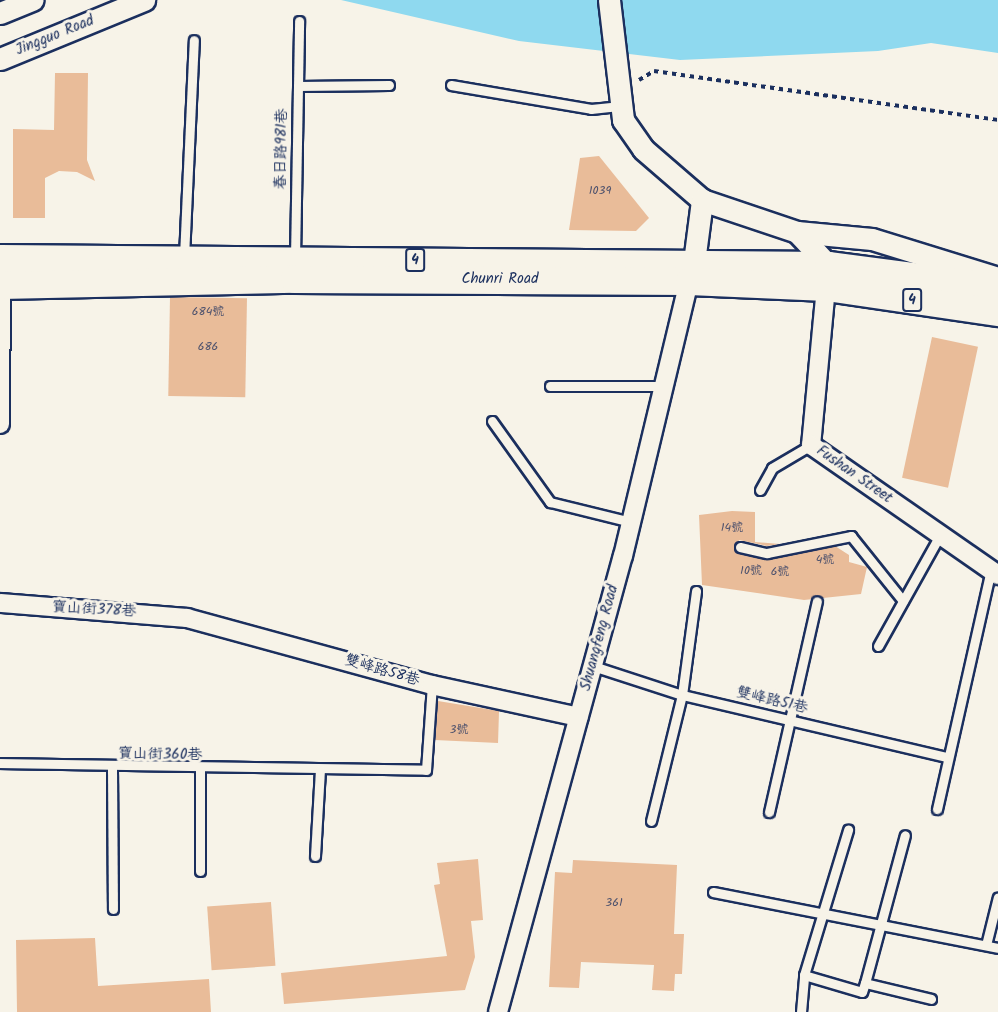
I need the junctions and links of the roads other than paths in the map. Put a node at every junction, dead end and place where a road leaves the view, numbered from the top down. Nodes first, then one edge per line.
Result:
1 (32, 0) edge
2 (144, 0) edge
3 (609, 0) edge
4 (0, 13) edge
5 (299, 21) dead end
6 (194, 40) dead end
7 (0, 59) edge
8 (389, 85) dead end
9 (451, 85) dead end
10 (298, 86) junction
11 (621, 102) junction
12 (702, 200) junction
13 (797, 232) junction
14 (0, 258) edge
15 (294, 269) junction
16 (184, 272) junction
17 (691, 272) junction
18 (827, 276) junction
19 (998, 278) edge
20 (0, 285) edge
21 (998, 287) edge
22 (998, 312) edge
23 (550, 386) dead end
24 (664, 386) junction
25 (492, 421) dead end
26 (0, 424) edge
27 (811, 445) junction
28 (760, 490) dead end
29 (631, 522) junction
30 (940, 535) junction
31 (740, 547) dead end
32 (994, 572) edge
33 (696, 591) dead end
34 (817, 601) dead end
35 (903, 601) junction
36 (0, 603) edge
37 (187, 618) joint
38 (878, 646) dead end
39 (593, 666) junction
40 (432, 685) junction
41 (682, 695) junction
42 (579, 717) junction
43 (790, 720) junction
44 (947, 757) junction
45 (0, 763) edge
46 (112, 769) junction
47 (320, 770) junction
48 (200, 771) junction
49 (937, 809) dead end
50 (770, 812) dead end
51 (651, 821) dead end
52 (848, 830) dead end
53 (905, 835) dead end
54 (315, 856) dead end
55 (200, 871) dead end
56 (713, 892) dead end
57 (998, 897) edge
58 (113, 909) dead end
59 (826, 911) junction
60 (881, 921) junction
61 (986, 945) junction
62 (998, 948) edge
63 (804, 975) junction
64 (865, 983) junction
65 (931, 999) dead end
66 (498, 1012) edge
67 (801, 1012) edge

1 - 4 street
2 - 7 street, Jingguo Road
3 - 11 street
5 - 10 lane, 春日路981巷
6 - 16 lane
8 - 10 lane
9 - 11 lane
10 - 15 lane, 春日路981巷
11 - 12 street
12 - 13 street
12 - 17 street
13 - 18 street
13 - 19 street
14 - 16 main road, Chunri Road / 4
14 - 20 street
15 - 16 main road, Chunri Road / 4
15 - 17 main road, Chunri Road / 4
16 - 20 main road, Chunri Road / 4
17 - 18 main road, Chunri Road / 4
17 - 24 street, Shuangfeng Road
18 - 21 main road, Chunri Road / 4
18 - 22 main road, Chunri Road / 4
18 - 27 street, Fushan Street
20 - 26 street
23 - 24 lane
24 - 29 street, Shuangfeng Road
25 - 29 lane
27 - 28 lane
27 - 30 street, Fushan Street
29 - 39 street, Shuangfeng Road
30 - 32 street, Fushan Street
30 - 35 lane
31 - 35 lane
32 - 44 lane
33 - 41 lane
34 - 43 lane
35 - 38 lane
36 - 37 street, 寶山街378巷
37 - 40 street, 雙峰路58巷
39 - 41 lane, 雙峰路51巷
39 - 42 street, Shuangfeng Road
40 - 42 street, 雙峰路58巷
40 - 47 lane, 寶山街360巷
41 - 43 lane, 雙峰路51巷
41 - 51 lane
42 - 66 street, Shuangfeng Road
43 - 44 lane, 雙峰路51巷
43 - 50 lane
44 - 49 lane
45 - 46 lane, 寶山街360巷
46 - 48 lane, 寶山街360巷
46 - 58 lane
47 - 48 lane, 寶山街360巷
47 - 54 lane
48 - 55 lane
52 - 59 lane
53 - 60 lane
56 - 59 lane
57 - 61 lane
59 - 60 lane
59 - 63 lane
60 - 61 lane
60 - 64 lane
61 - 62 lane
63 - 64 lane
63 - 67 lane
64 - 65 lane

